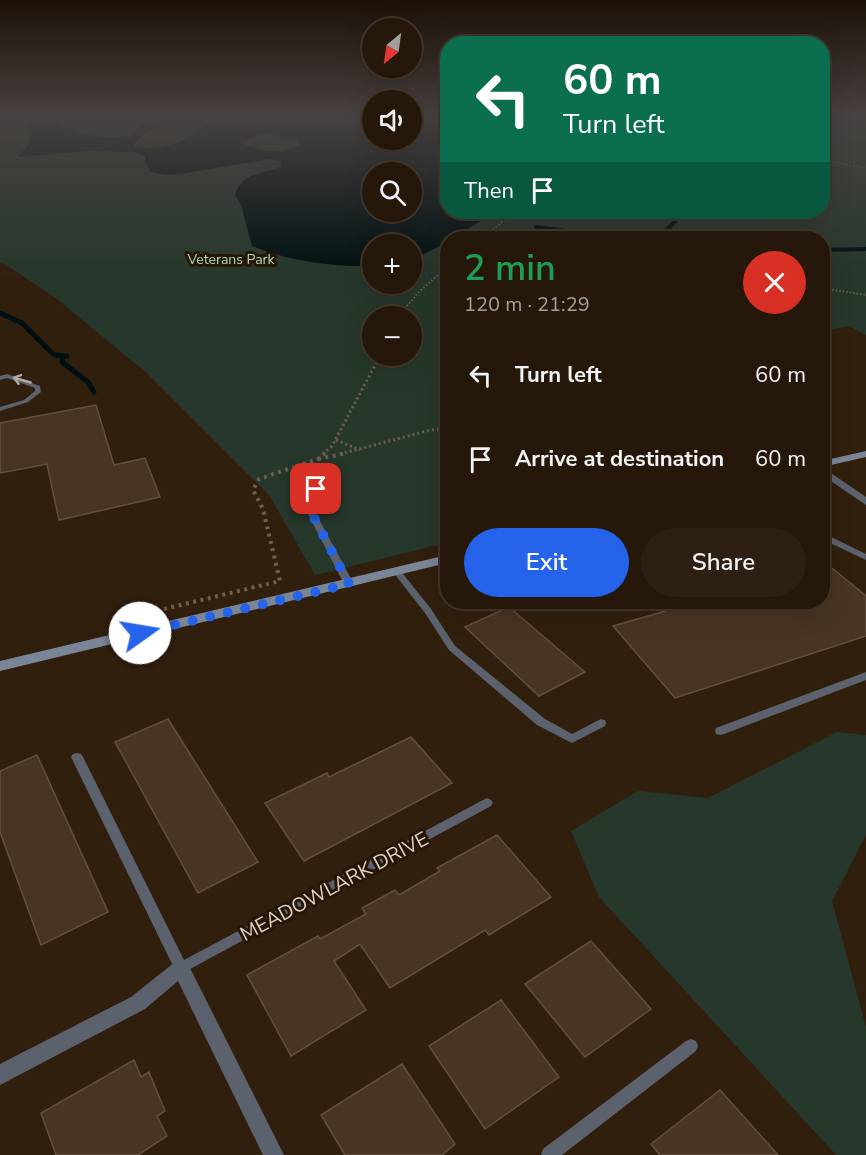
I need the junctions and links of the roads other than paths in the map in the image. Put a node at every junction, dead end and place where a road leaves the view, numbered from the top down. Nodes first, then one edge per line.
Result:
1 (0, 378) edge
2 (0, 409) edge
3 (866, 453) edge
4 (830, 462) edge
5 (830, 476) edge
6 (316, 489) road end
7 (866, 502) edge
8 (830, 539) edge
9 (866, 557) edge
10 (440, 561) edge
11 (397, 572) junction
12 (349, 584) junction
13 (0, 666) edge
14 (866, 675) edge
15 (601, 723) dead end
16 (720, 731) dead end
17 (77, 757) dead end
18 (487, 803) dead end
19 (181, 968) junction
20 (691, 1046) dead end
21 (0, 1075) edge
22 (274, 1155) edge
23 (549, 1155) edge

2 -> 1 lane
3 - 4 street
5 - 7 street
6 - 12 lane
8 - 9 lane
10 - 11 street
11 - 12 street
11 - 15 lane
12 - 13 street
14 - 16 lane
17 - 19 lane
18 - 19 lane, MEADOWLARK DRIVE
19 - 21 street, MEADOWLARK DRIVE
19 - 22 street
20 - 23 lane

